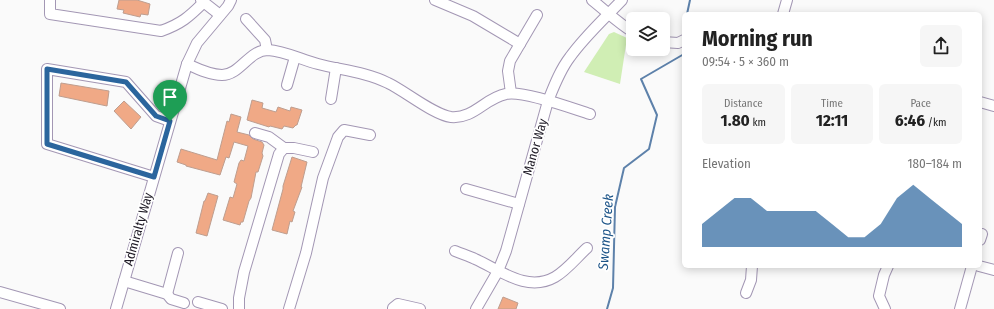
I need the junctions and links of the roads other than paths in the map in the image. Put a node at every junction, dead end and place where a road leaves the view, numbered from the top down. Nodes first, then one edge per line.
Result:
1 (50, 0) edge
2 (231, 0) edge
3 (435, 0) edge
4 (592, 0) edge
5 (622, 0) edge
6 (787, 0) edge
7 (202, 1) edge
8 (784, 12) edge
9 (609, 13) junction
10 (220, 15) junction
11 (537, 15) dead end
12 (246, 19) dead end
13 (626, 28) edge
14 (682, 41) edge
15 (670, 42) edge
16 (520, 44) junction
17 (267, 50) junction
18 (294, 57) junction
19 (187, 64) junction
20 (336, 68) junction
21 (287, 85) dead end
22 (511, 94) junction
23 (331, 99) dead end
24 (548, 101) junction
25 (982, 103) edge
26 (994, 106) edge
27 (590, 114) dead end
28 (170, 121) junction
29 (255, 133) dead end
30 (370, 135) dead end
31 (284, 148) junction
32 (313, 152) dead end
33 (154, 177) junction
34 (466, 190) dead end
35 (519, 204) junction
36 (587, 248) dead end
37 (455, 251) dead end
38 (178, 253) dead end
39 (982, 267) edge
40 (752, 268) edge
41 (887, 268) edge
42 (971, 268) edge
43 (994, 270) edge
44 (498, 271) junction
45 (124, 281) junction
46 (0, 292) edge
47 (746, 293) dead end
48 (166, 294) junction
49 (198, 302) dead end
50 (184, 303) dead end
51 (394, 308) dead end
52 (60, 309) edge
53 (116, 309) edge
54 (222, 309) edge
55 (239, 309) edge
56 (289, 309) edge
57 (420, 309) edge
58 (476, 309) edge
59 (885, 309) edge
60 (960, 309) edge

1 - 7 street
2 - 10 street, Admiralty Way
3 - 16 street
4 - 9 street
5 - 9 street, Manor Way
6 - 8 street
7 - 10 street
9 - 13 street
9 - 24 street, Manor Way
10 - 19 street, Admiralty Way
11 - 16 street
12 - 17 street
14 - 15 street
16 - 22 street
17 - 18 street
17 - 19 street
18 - 20 street
18 - 21 street
19 - 28 street, Admiralty Way
20 - 22 street
20 - 23 street
22 - 24 street
24 - 27 street
24 - 35 street, Manor Way
25 - 26 street
28 - 33 street, Admiralty Way
28 - 33 street
29 - 31 street
30 - 56 street
31 - 32 street
31 - 55 street
33 - 45 street, Admiralty Way
34 - 35 street
35 - 44 street, Manor Way
36 - 44 street
37 - 44 street
38 - 48 street
39 - 43 street
40 - 47 street
41 - 59 street
42 - 60 street
44 - 58 street, Manor Way
45 - 48 street
45 - 53 street, Admiralty Way
46 - 52 street
48 - 50 street
49 - 54 street
51 - 57 street

